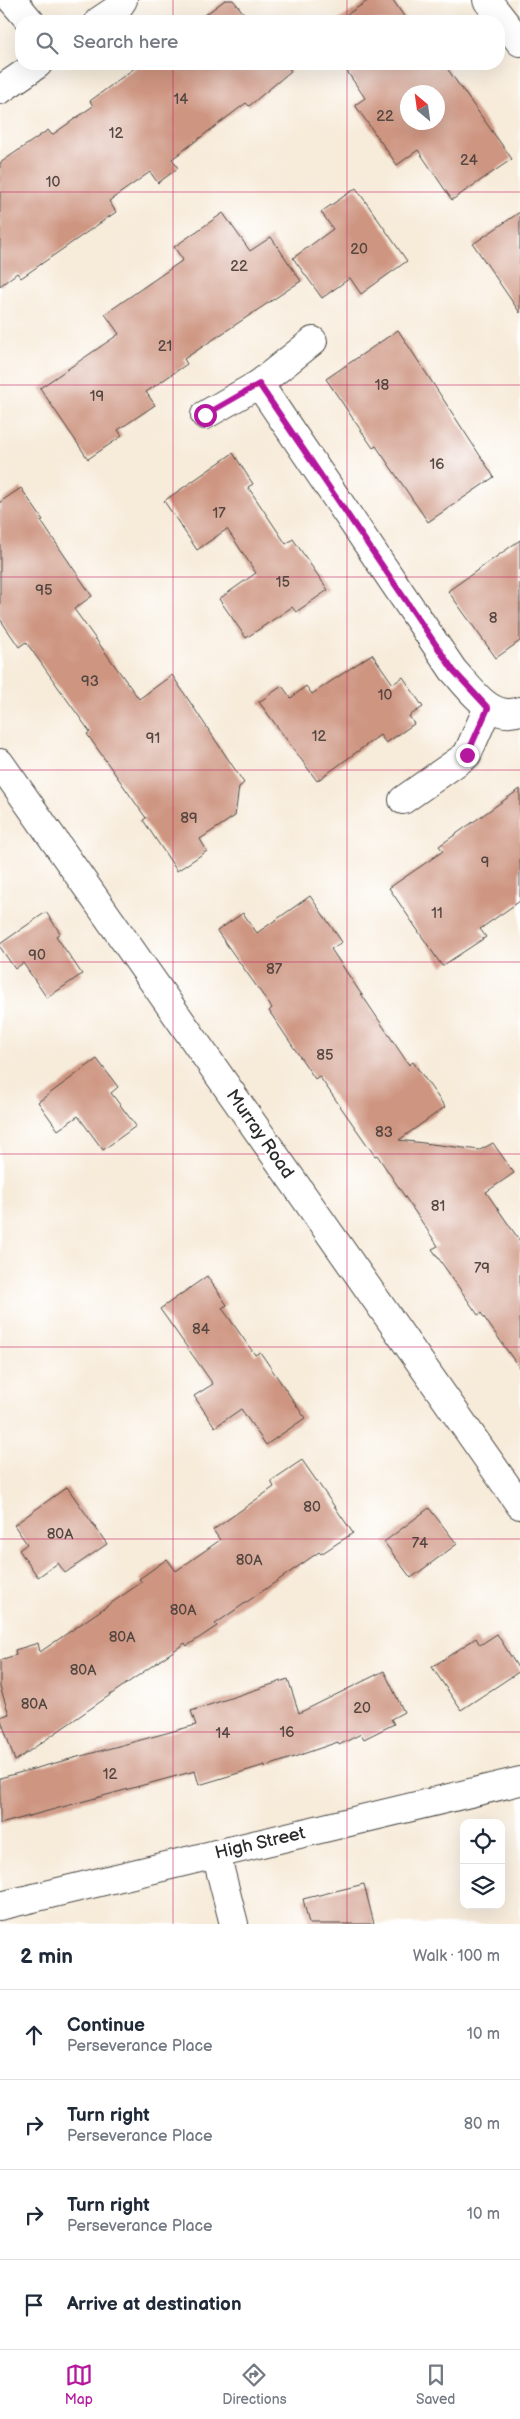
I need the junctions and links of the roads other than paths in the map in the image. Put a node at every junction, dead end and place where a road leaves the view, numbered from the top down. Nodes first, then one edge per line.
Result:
1 (12, 0) edge
2 (123, 0) edge
3 (486, 0) edge
4 (25, 15) edge
5 (108, 15) edge
6 (498, 15) edge
7 (505, 23) edge
8 (520, 42) edge
9 (29, 70) edge
10 (0, 90) edge
11 (312, 341) dead end
12 (259, 384) junction
13 (205, 415) dead end
14 (488, 708) junction
15 (520, 711) edge
16 (0, 763) edge
17 (404, 800) dead end
18 (520, 1505) edge
19 (520, 1781) edge
20 (216, 1854) junction
21 (0, 1906) edge
22 (234, 1924) edge

1 - 4 street
2 - 5 street
3 - 6 street
7 - 8 street
9 - 10 street
11 - 12 street
12 - 13 street
12 - 14 street
14 - 15 street
14 - 17 street
16 - 18 street, Murray Road
19 - 20 street, High Street
20 - 21 street, High Street
20 - 22 street

